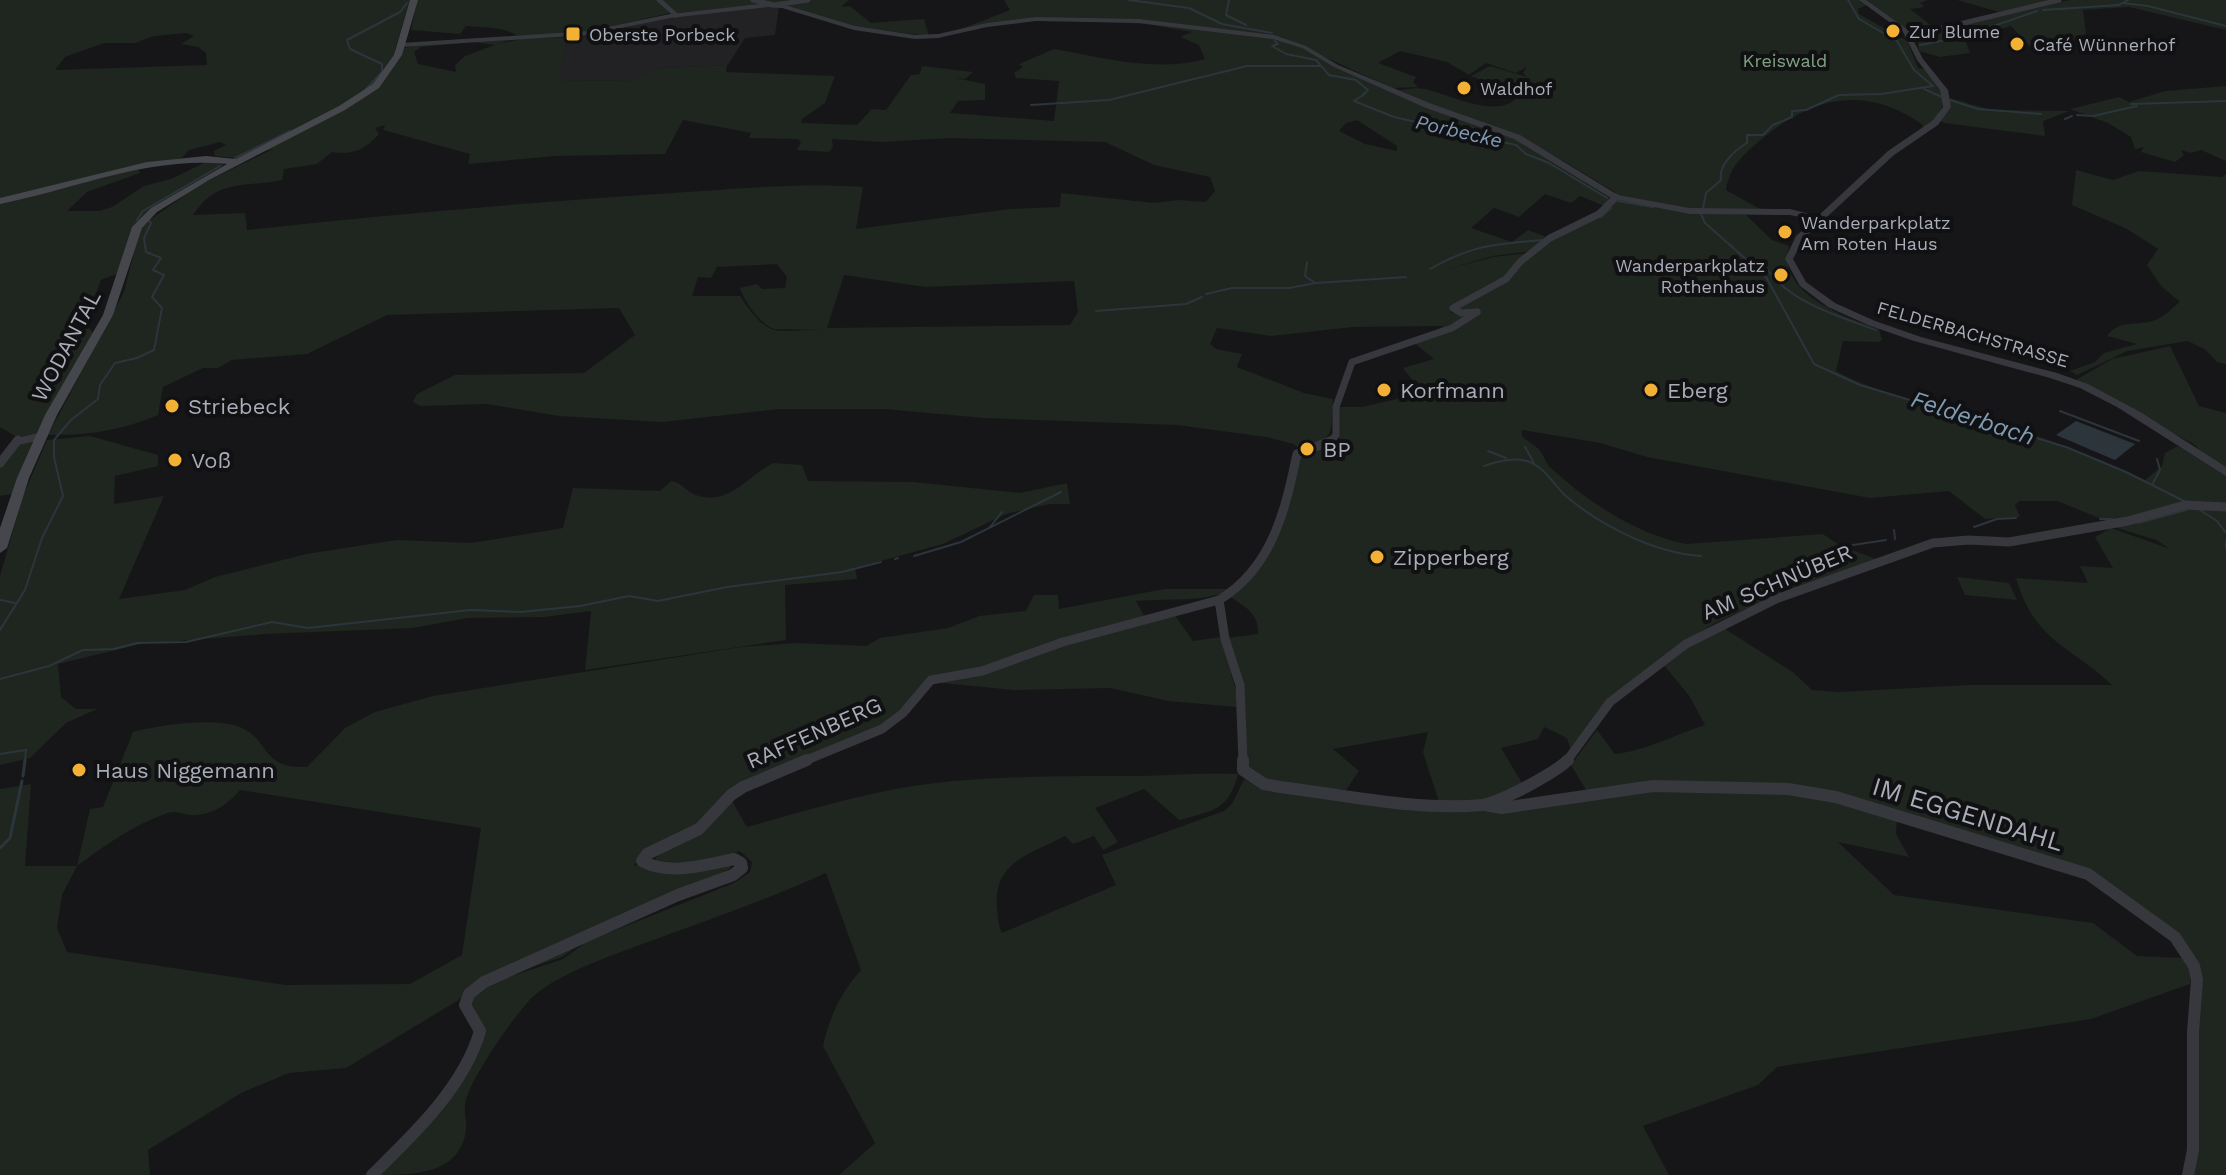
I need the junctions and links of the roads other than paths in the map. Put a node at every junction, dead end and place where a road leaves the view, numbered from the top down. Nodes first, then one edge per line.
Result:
1 (414, 0) edge
2 (659, 0) edge
3 (753, 0) edge
4 (808, 0) edge
5 (1862, 0) edge
6 (2059, 0) edge
7 (774, 5) junction
8 (676, 15) junction
9 (1906, 31) junction
10 (401, 45) junction
11 (236, 162) junction
12 (1616, 197) junction
13 (0, 201) edge
14 (1821, 219) junction
15 (41, 436) junction
16 (0, 463) edge
17 (2226, 472) edge
18 (2226, 507) edge
19 (0, 548) edge
20 (1219, 600) junction
21 (1485, 805) junction
22 (372, 1175) edge
23 (2188, 1175) edge

1 - 10 main road
2 - 8 street
3 - 7 street
4 - 7 street
5 - 9 street, FELDERBACHSTRASSE
6 - 9 street
7 - 8 street
7 - 12 street
8 - 10 street
9 - 14 street, FELDERBACHSTRASSE
10 - 11 main road, WODANTAL
11 - 13 main road
11 - 15 main road, WODANTAL
12 - 14 street
12 - 20 street, RAFFENBERG
14 - 17 street, FELDERBACHSTRASSE
15 - 16 street
15 - 19 main road, WODANTAL
18 - 21 street, AM SCHNÜBER
20 - 21 street, AM SCHNÜBER
20 - 22 street, RAFFENBERG
21 - 23 street, IM EGGENDAHL

